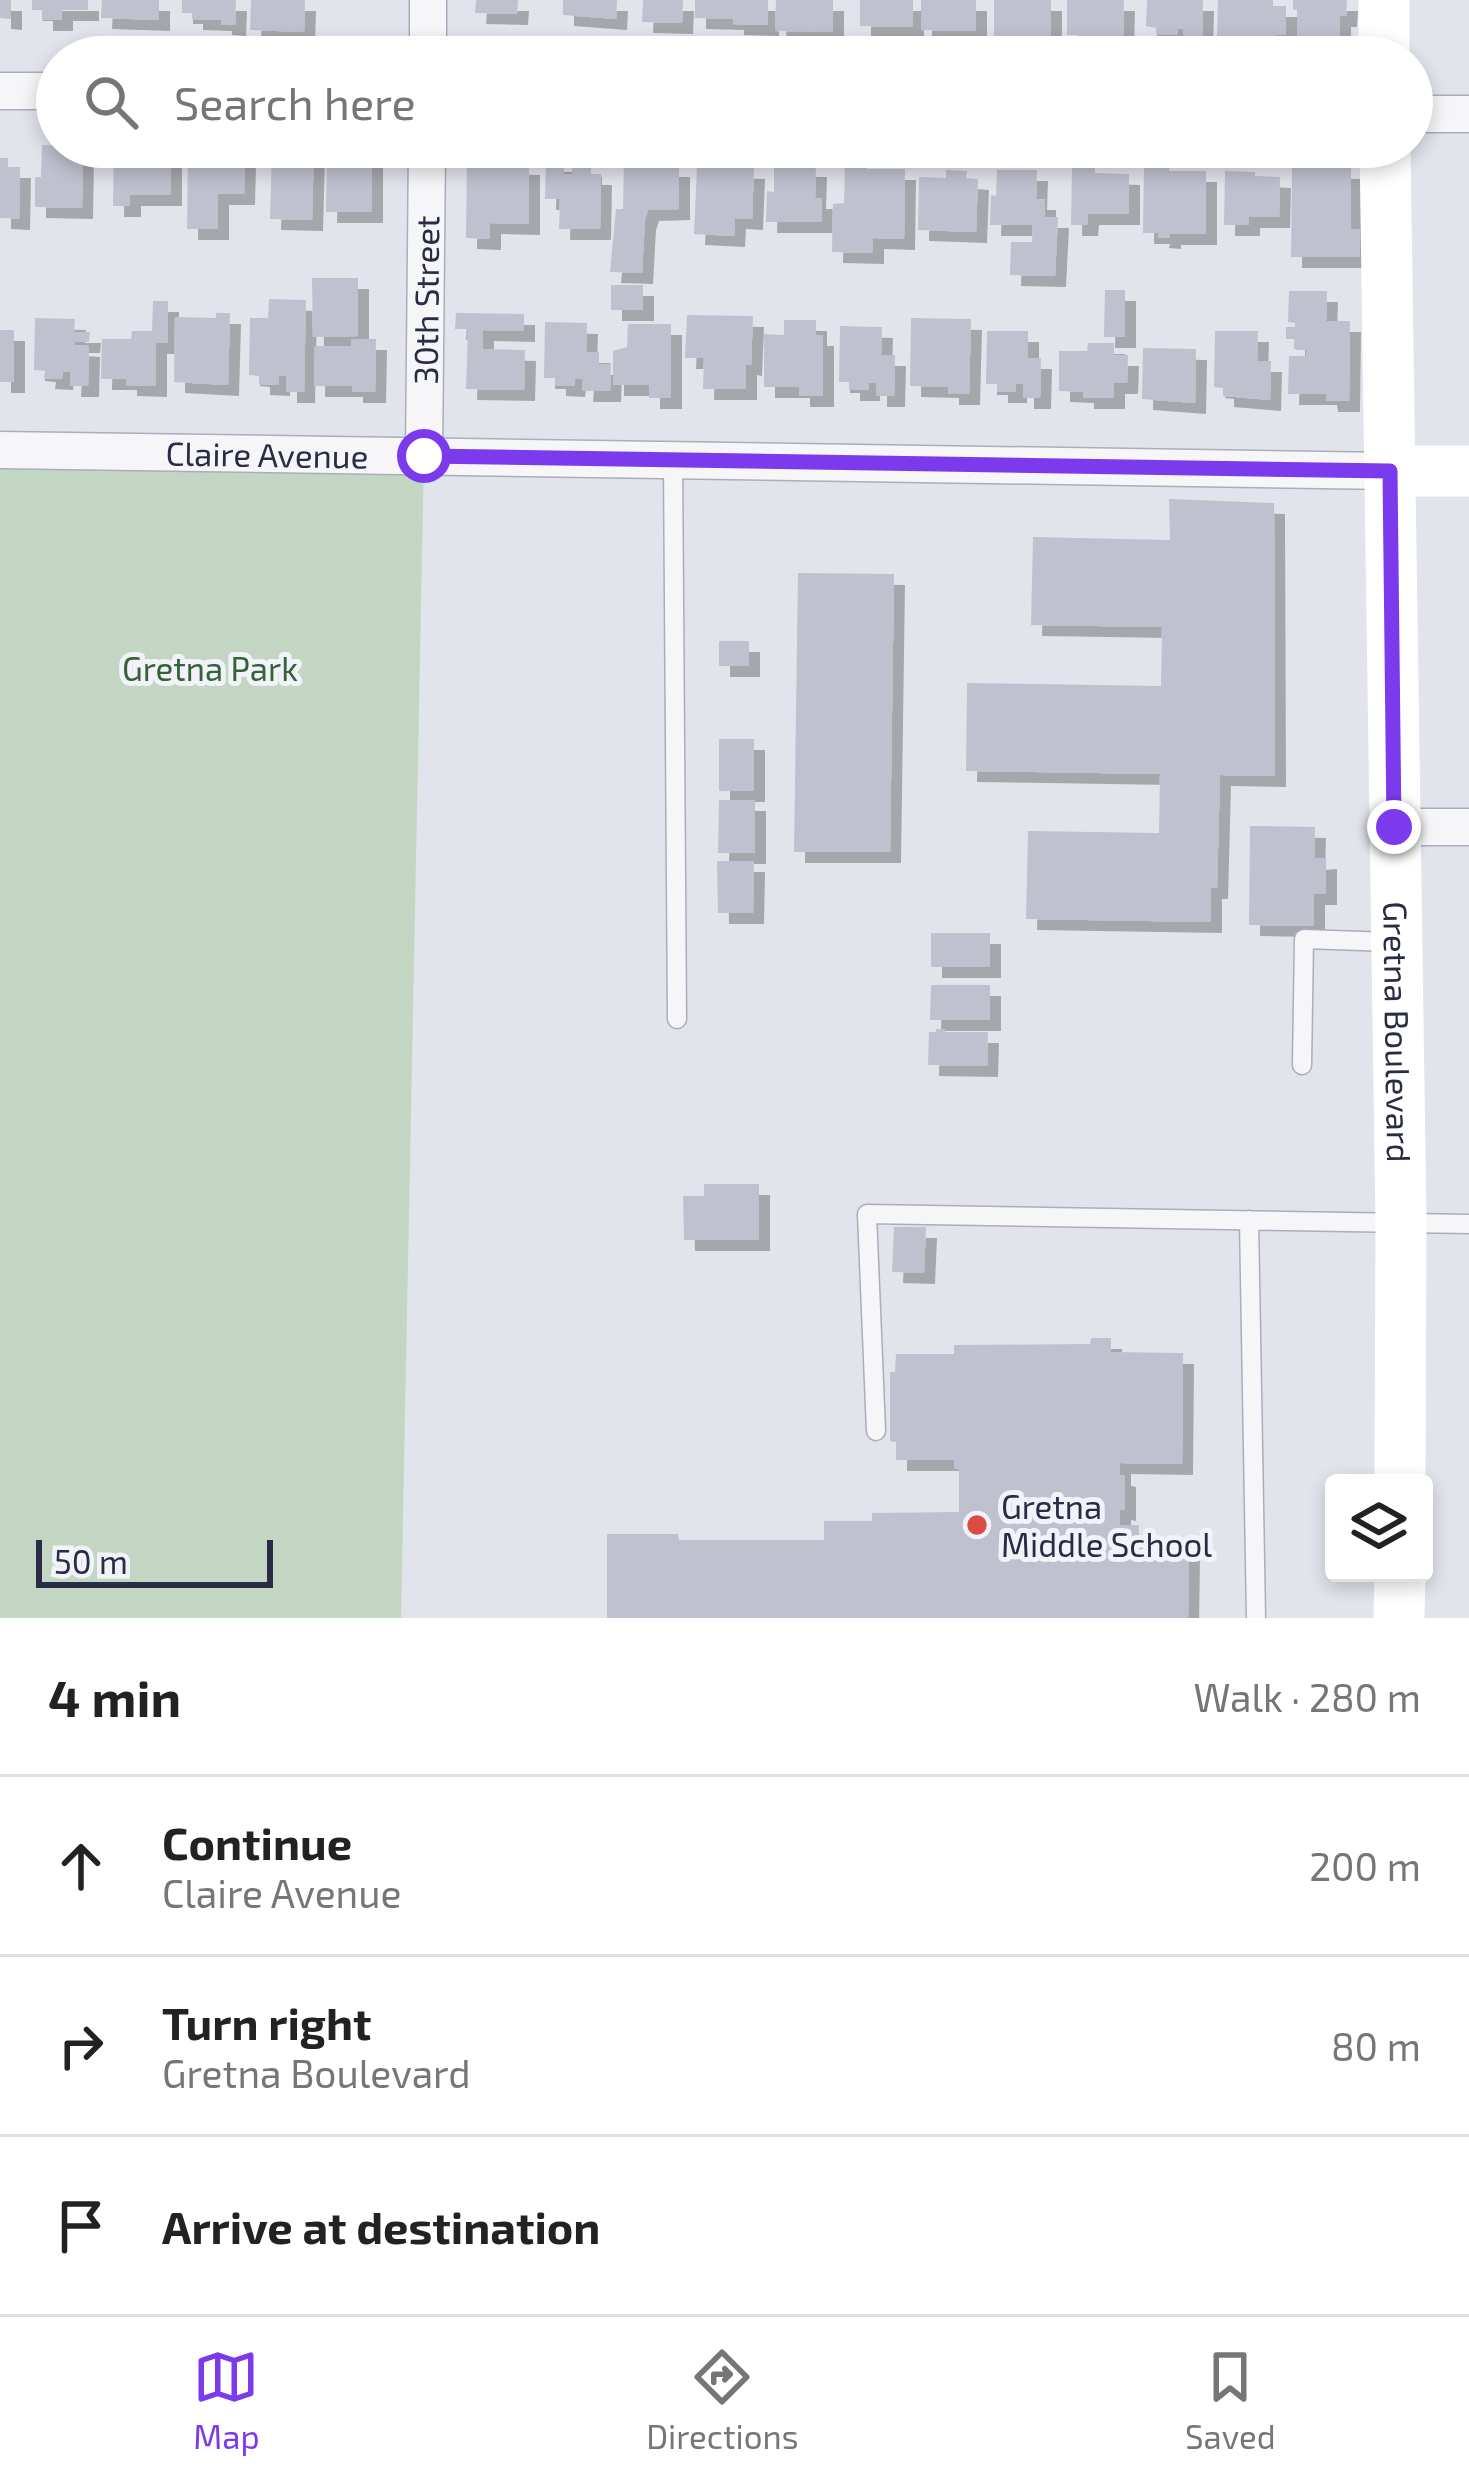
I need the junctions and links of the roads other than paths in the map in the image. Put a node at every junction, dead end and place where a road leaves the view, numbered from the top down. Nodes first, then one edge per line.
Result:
1 (428, 0) edge
2 (1384, 0) edge
3 (428, 36) edge
4 (1384, 36) edge
5 (0, 91) edge
6 (36, 91) edge
7 (1433, 114) edge
8 (1469, 114) edge
9 (427, 168) edge
10 (1385, 168) edge
11 (0, 450) edge
12 (424, 456) junction
13 (673, 460) junction
14 (1390, 471) junction
15 (1469, 471) edge
16 (1394, 827) junction
17 (1469, 827) edge
18 (1396, 942) junction
19 (677, 1018) dead end
20 (1302, 1065) dead end
21 (1250, 1220) junction
22 (1401, 1222) junction
23 (1469, 1224) edge
24 (876, 1431) dead end
25 (1400, 1474) edge
26 (1400, 1582) edge
27 (1256, 1618) edge
28 (1400, 1618) edge

1 - 3 street
2 - 4 street
5 - 6 street
7 - 8 street
9 - 12 street, 30th Street
10 - 14 street, Gretna Boulevard
11 - 12 street, Claire Avenue
12 - 13 street, Claire Avenue
13 - 14 street, Claire Avenue
13 - 19 lane
14 - 15 street, Claire Avenue
14 - 16 street, Gretna Boulevard
16 - 17 street
16 - 18 street, Gretna Boulevard
18 - 20 lane
18 - 22 street, Gretna Boulevard
21 - 22 lane
21 - 24 lane
21 - 27 lane
22 - 23 lane
22 - 25 street, Gretna Boulevard
26 - 28 street

